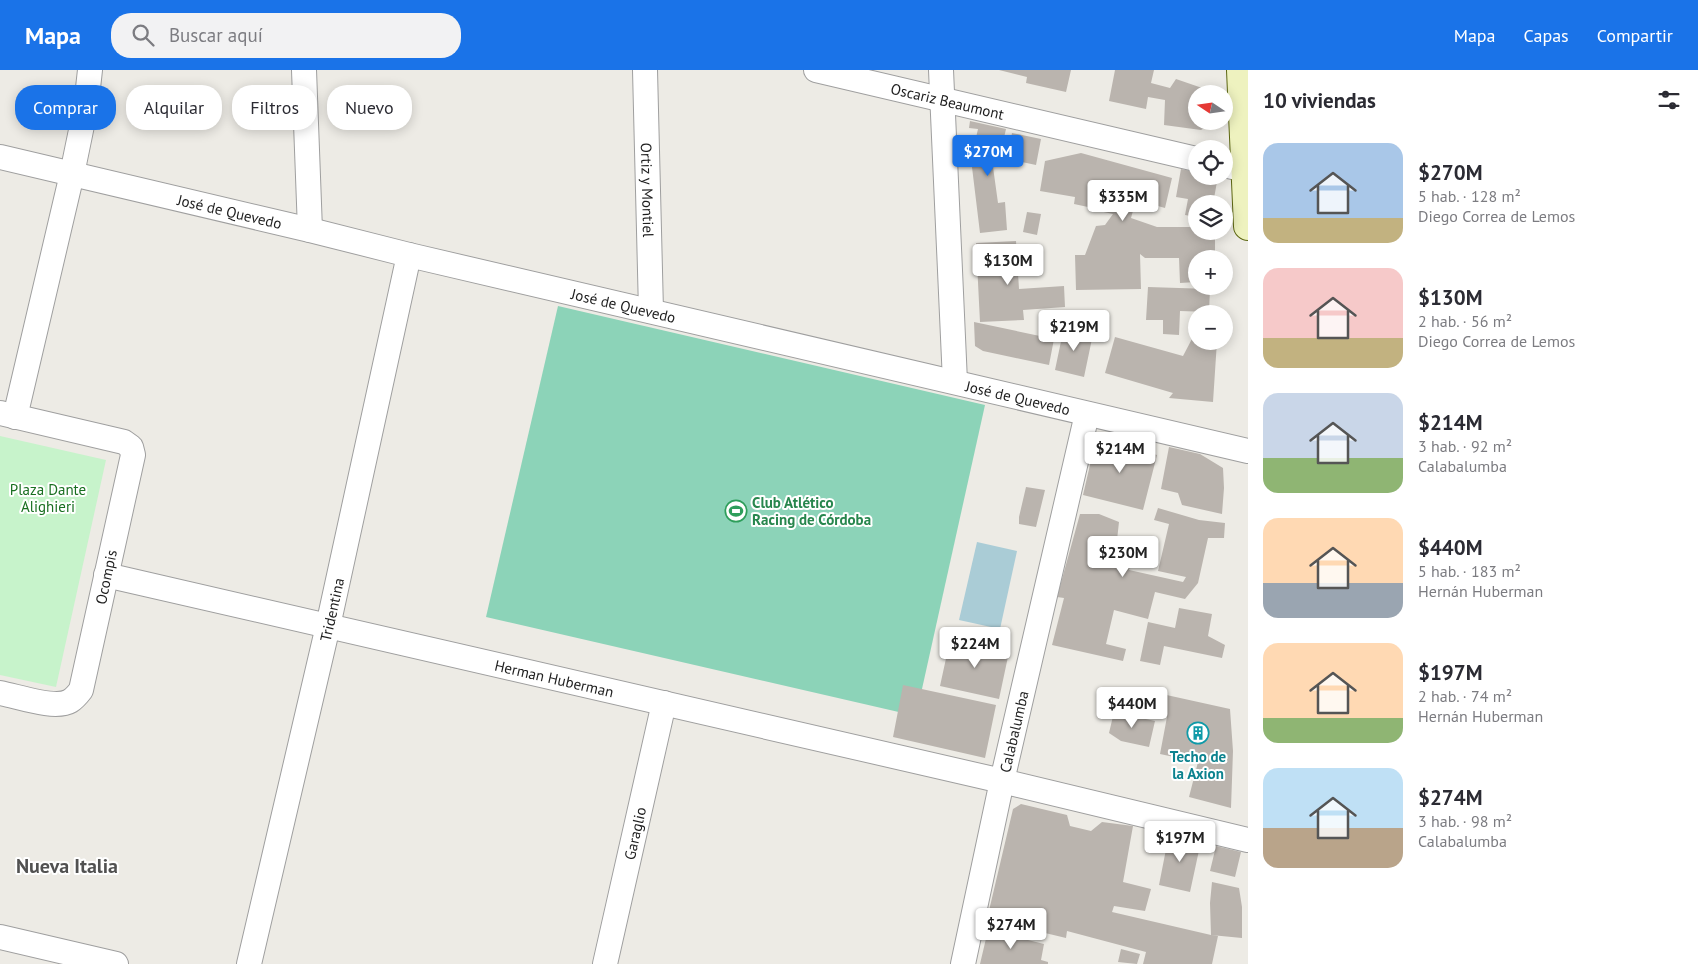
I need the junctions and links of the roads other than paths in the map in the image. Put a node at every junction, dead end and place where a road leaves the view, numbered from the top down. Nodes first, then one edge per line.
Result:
1 (90, 70) edge
2 (304, 70) edge
3 (645, 70) edge
4 (816, 70) edge
5 (941, 70) edge
6 (1241, 70) edge
7 (942, 99) junction
8 (0, 157) edge
9 (1188, 157) edge
10 (1235, 168) edge
11 (72, 174) junction
12 (1248, 226) edge
13 (310, 230) junction
14 (409, 255) junction
15 (652, 311) junction
16 (955, 382) junction
17 (1087, 414) junction
18 (7, 415) edge
19 (1248, 451) edge
20 (106, 575) junction
21 (328, 626) junction
22 (0, 693) edge
23 (664, 703) junction
24 (1002, 781) junction
25 (1248, 840) edge
26 (0, 937) edge
27 (53, 957) edge
28 (116, 964) edge
29 (249, 964) edge
30 (605, 964) edge
31 (963, 964) edge

1 - 11 street
2 - 13 street
3 - 15 street, Ortiz y Montiel
4 - 7 street, Oscariz Beaumont
5 - 7 street
6 - 10 main road
7 - 9 street, Oscariz Beaumont
7 - 16 street
8 - 11 street, José de Quevedo
10 - 12 main road
11 - 13 street, José de Quevedo
11 - 18 street
13 - 14 street, José de Quevedo
14 - 15 street, José de Quevedo
14 - 21 street, Tridentina
15 - 16 street, José de Quevedo
16 - 17 street, José de Quevedo
17 - 19 street, José de Quevedo
17 - 24 street, Calabalumba
18 - 20 street, Ocompis
20 - 21 street, Herman Huberman
20 - 22 street, Ocompis
21 - 23 street, Herman Huberman
21 - 29 street, Tridentina
23 - 24 street, Herman Huberman
23 - 30 street, Garaglio
24 - 25 street, Herman Huberman
24 - 31 street, Calabalumba
26 - 27 street
27 - 28 street

